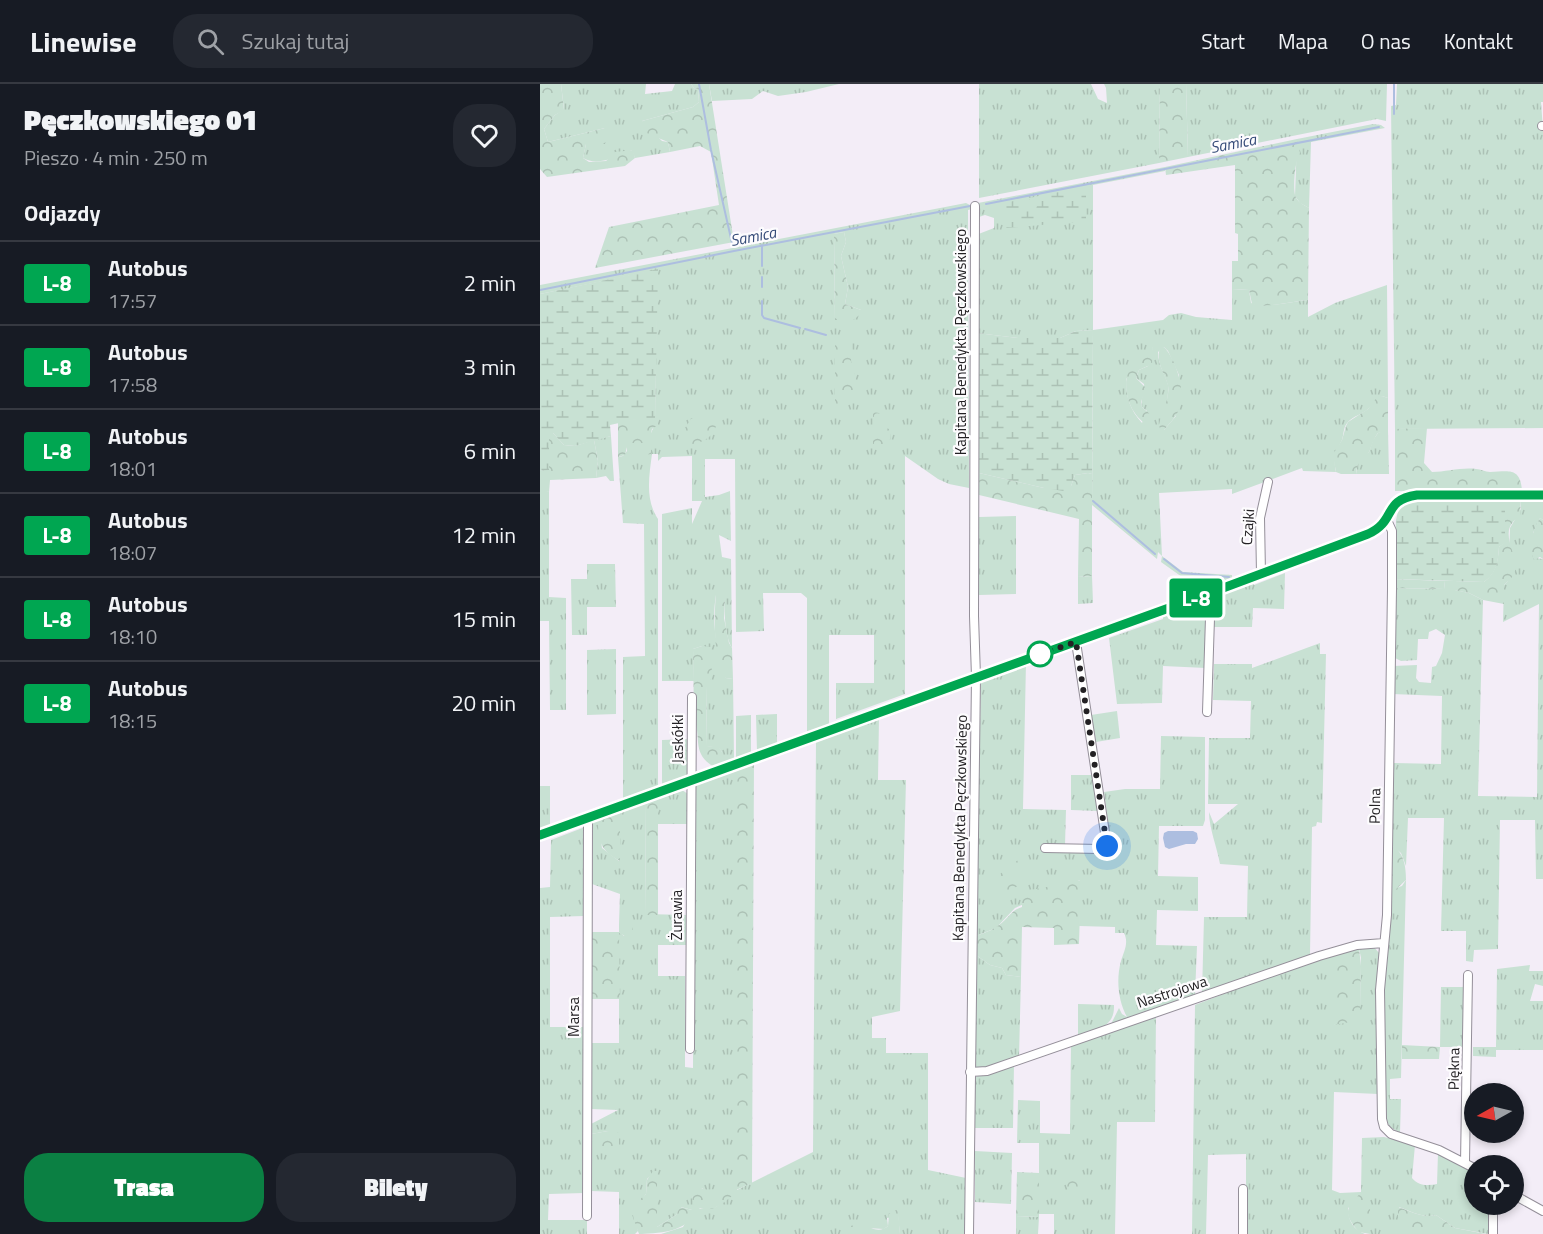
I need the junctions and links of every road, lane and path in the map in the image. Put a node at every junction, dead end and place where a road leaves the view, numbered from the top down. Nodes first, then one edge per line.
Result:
1 (975, 206) dead end
2 (1268, 482) dead end
3 (1543, 495) edge
4 (1387, 520) junction
5 (1261, 574) junction
6 (1208, 594) junction
7 (1076, 642) junction
8 (976, 677) junction
9 (692, 697) dead end
10 (1207, 712) dead end
11 (692, 781) junction
12 (588, 818) junction
13 (540, 835) edge
14 (1045, 848) dead end
15 (1384, 943) junction
16 (1468, 975) dead end
17 (690, 1049) dead end
18 (970, 1072) junction
19 (1466, 1155) edge
20 (1464, 1162) edge
21 (1244, 1189) dead end
22 (1524, 1201) edge
23 (1543, 1211) edge
24 (1493, 1215) edge
25 (586, 1216) dead end
26 (969, 1234) edge
27 (1243, 1234) edge
28 (1493, 1234) edge

1 - 8 street, Kapitana Benedykta Pęczkowskiego
2 - 5 street, Czajki
3 - 4 street
4 - 5 street
4 - 15 street, Polna
5 - 6 street
6 - 7 street
6 - 10 street
7 - 8 street
7 - 14 street
8 - 11 street
8 - 18 street, Kapitana Benedykta Pęczkowskiego
9 - 11 street, Jaskółki
11 - 12 street
11 - 17 street, Żurawia
12 - 13 street
12 - 25 street, Marsa
15 - 18 street, Nastrojowa
15 - 20 street, Polna
16 - 19 street, Piękna
18 - 26 street, Kapitana Benedykta Pęczkowskiego
21 - 27 street
22 - 23 street
24 - 28 street

